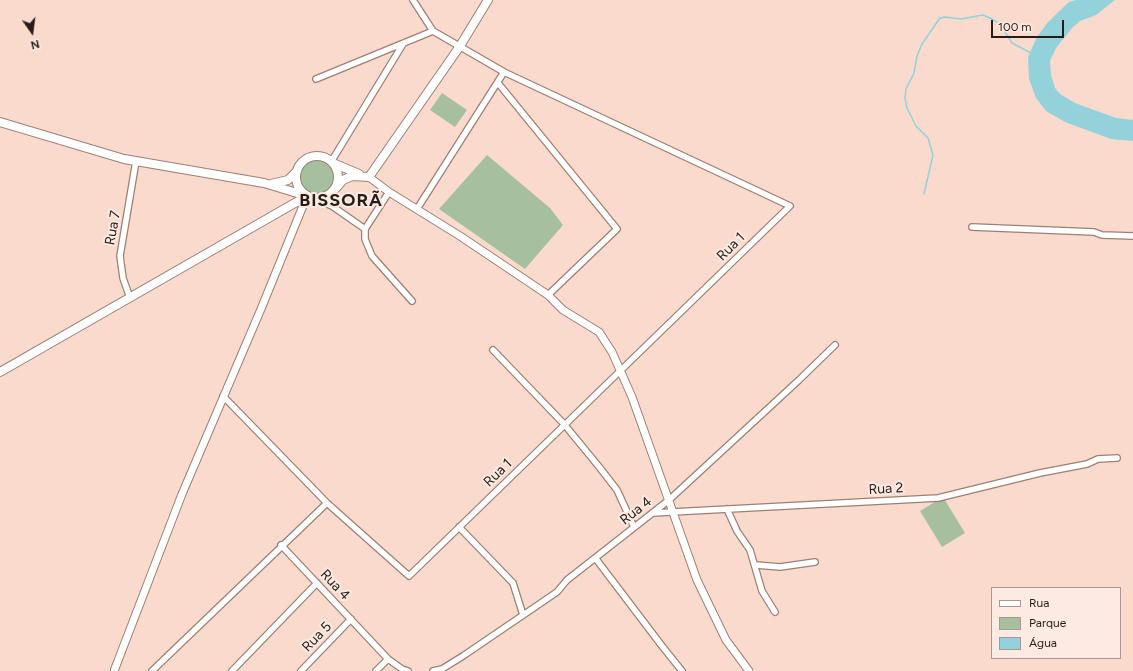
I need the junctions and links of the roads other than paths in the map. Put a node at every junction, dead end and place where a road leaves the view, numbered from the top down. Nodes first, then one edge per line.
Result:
1 (413, 0) edge
2 (488, 0) edge
3 (433, 31) junction
4 (403, 44) junction
5 (460, 46) junction
6 (504, 72) junction
7 (316, 79) dead end
8 (498, 83) junction
9 (0, 122) edge
10 (136, 161) junction
11 (332, 163) junction
12 (296, 171) junction
13 (369, 177) junction
14 (264, 183) junction
15 (333, 191) junction
16 (389, 192) junction
17 (311, 197) junction
18 (332, 206) junction
19 (417, 210) junction
20 (972, 227) dead end
21 (365, 229) junction
22 (1133, 236) edge
23 (548, 295) junction
24 (130, 298) junction
25 (412, 301) dead end
26 (835, 345) dead end
27 (493, 350) dead end
28 (620, 369) junction
29 (0, 372) edge
30 (223, 396) junction
31 (564, 424) junction
32 (1117, 458) dead end
33 (669, 500) junction
34 (327, 503) junction
35 (727, 509) junction
36 (673, 512) junction
37 (652, 513) junction
38 (459, 527) junction
39 (634, 527) junction
40 (281, 545) junction
41 (596, 559) junction
42 (815, 562) dead end
43 (756, 565) junction
44 (317, 582) junction
45 (775, 612) dead end
46 (523, 615) junction
47 (351, 619) junction
48 (388, 659) junction
49 (114, 671) edge
50 (152, 671) edge
51 (232, 671) edge
52 (301, 671) edge
53 (376, 671) edge
54 (408, 671) edge
55 (433, 671) edge
56 (682, 671) edge
57 (749, 671) edge

1 - 3 street
2 - 5 main road
3 - 4 street
3 - 5 street
4 - 7 street
4 - 11 street
5 - 6 street
5 - 13 main road
6 - 8 street
6 - 28 street, Rua 1
8 - 19 street
8 - 23 street
9 - 10 main road
10 - 14 main road
10 - 24 street, Rua 7
11 - 12 main road
11 - 13 main road
11 - 15 main road
12 - 14 main road
12 - 17 main road
13 - 15 main road
13 - 16 street
14 - 17 main road
15 - 17 main road
15 - 18 street
16 - 19 street
16 - 21 street
17 - 18 street
17 - 24 main road
17 - 30 street
18 - 21 street
19 - 23 street
20 - 22 street
21 - 25 street
23 - 28 street
24 - 29 main road
26 - 33 street, Rua 4
27 - 31 street
28 - 31 street, Rua 1
28 - 33 street
30 - 34 street, Rua 1
30 - 49 street
31 - 38 street, Rua 1
31 - 39 street
32 - 35 street, Rua 2
33 - 36 street
33 - 37 street, Rua 4
34 - 38 street, Rua 1
34 - 40 street
35 - 36 street, Rua 2
35 - 43 street
36 - 37 street, Rua 2
36 - 57 street
37 - 39 street, Rua 4
38 - 46 street
39 - 41 street, Rua 4
40 - 44 street, Rua 4
40 - 50 street
41 - 46 street, Rua 4
41 - 56 street
42 - 43 street
43 - 45 street
44 - 47 street, Rua 4
44 - 51 street
46 - 55 street, Rua 4
47 - 48 street, Rua 4
47 - 52 street, Rua 5
48 - 53 street
48 - 54 street, Rua 4

